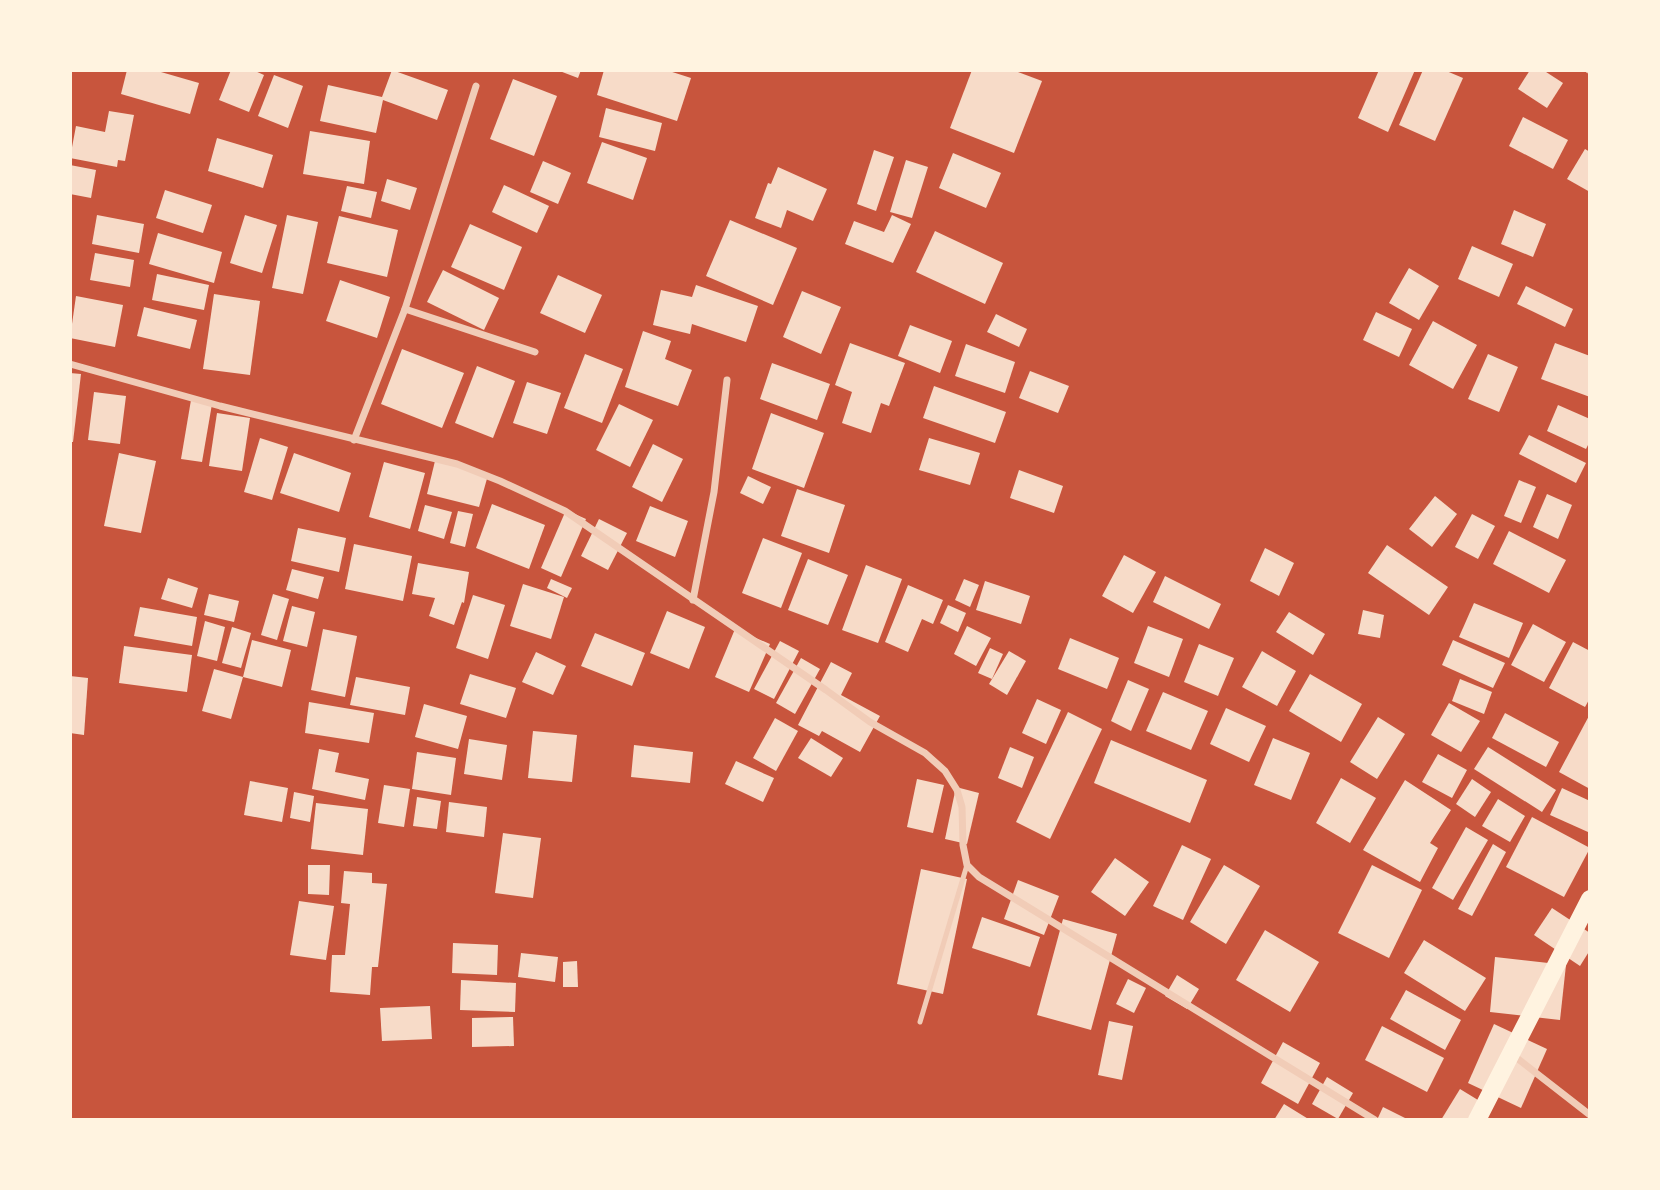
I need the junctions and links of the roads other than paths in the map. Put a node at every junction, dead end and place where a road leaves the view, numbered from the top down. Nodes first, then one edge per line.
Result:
1 (476, 86) dead end
2 (405, 309) junction
3 (535, 352) dead end
4 (70, 364) edge
5 (727, 380) dead end
6 (354, 440) junction
7 (693, 600) junction
8 (967, 865) junction
9 (1590, 899) edge
10 (920, 1021) dead end
11 (1510, 1053) junction
12 (1590, 1115) edge
13 (1375, 1120) edge
14 (1477, 1120) edge

1 - 2 street
2 - 3 street
2 - 6 street
4 - 6 street
5 - 7 street
6 - 7 street
7 - 8 street
8 - 10 lane
8 - 13 street
9 - 11 main road
11 - 12 street
11 - 14 main road

